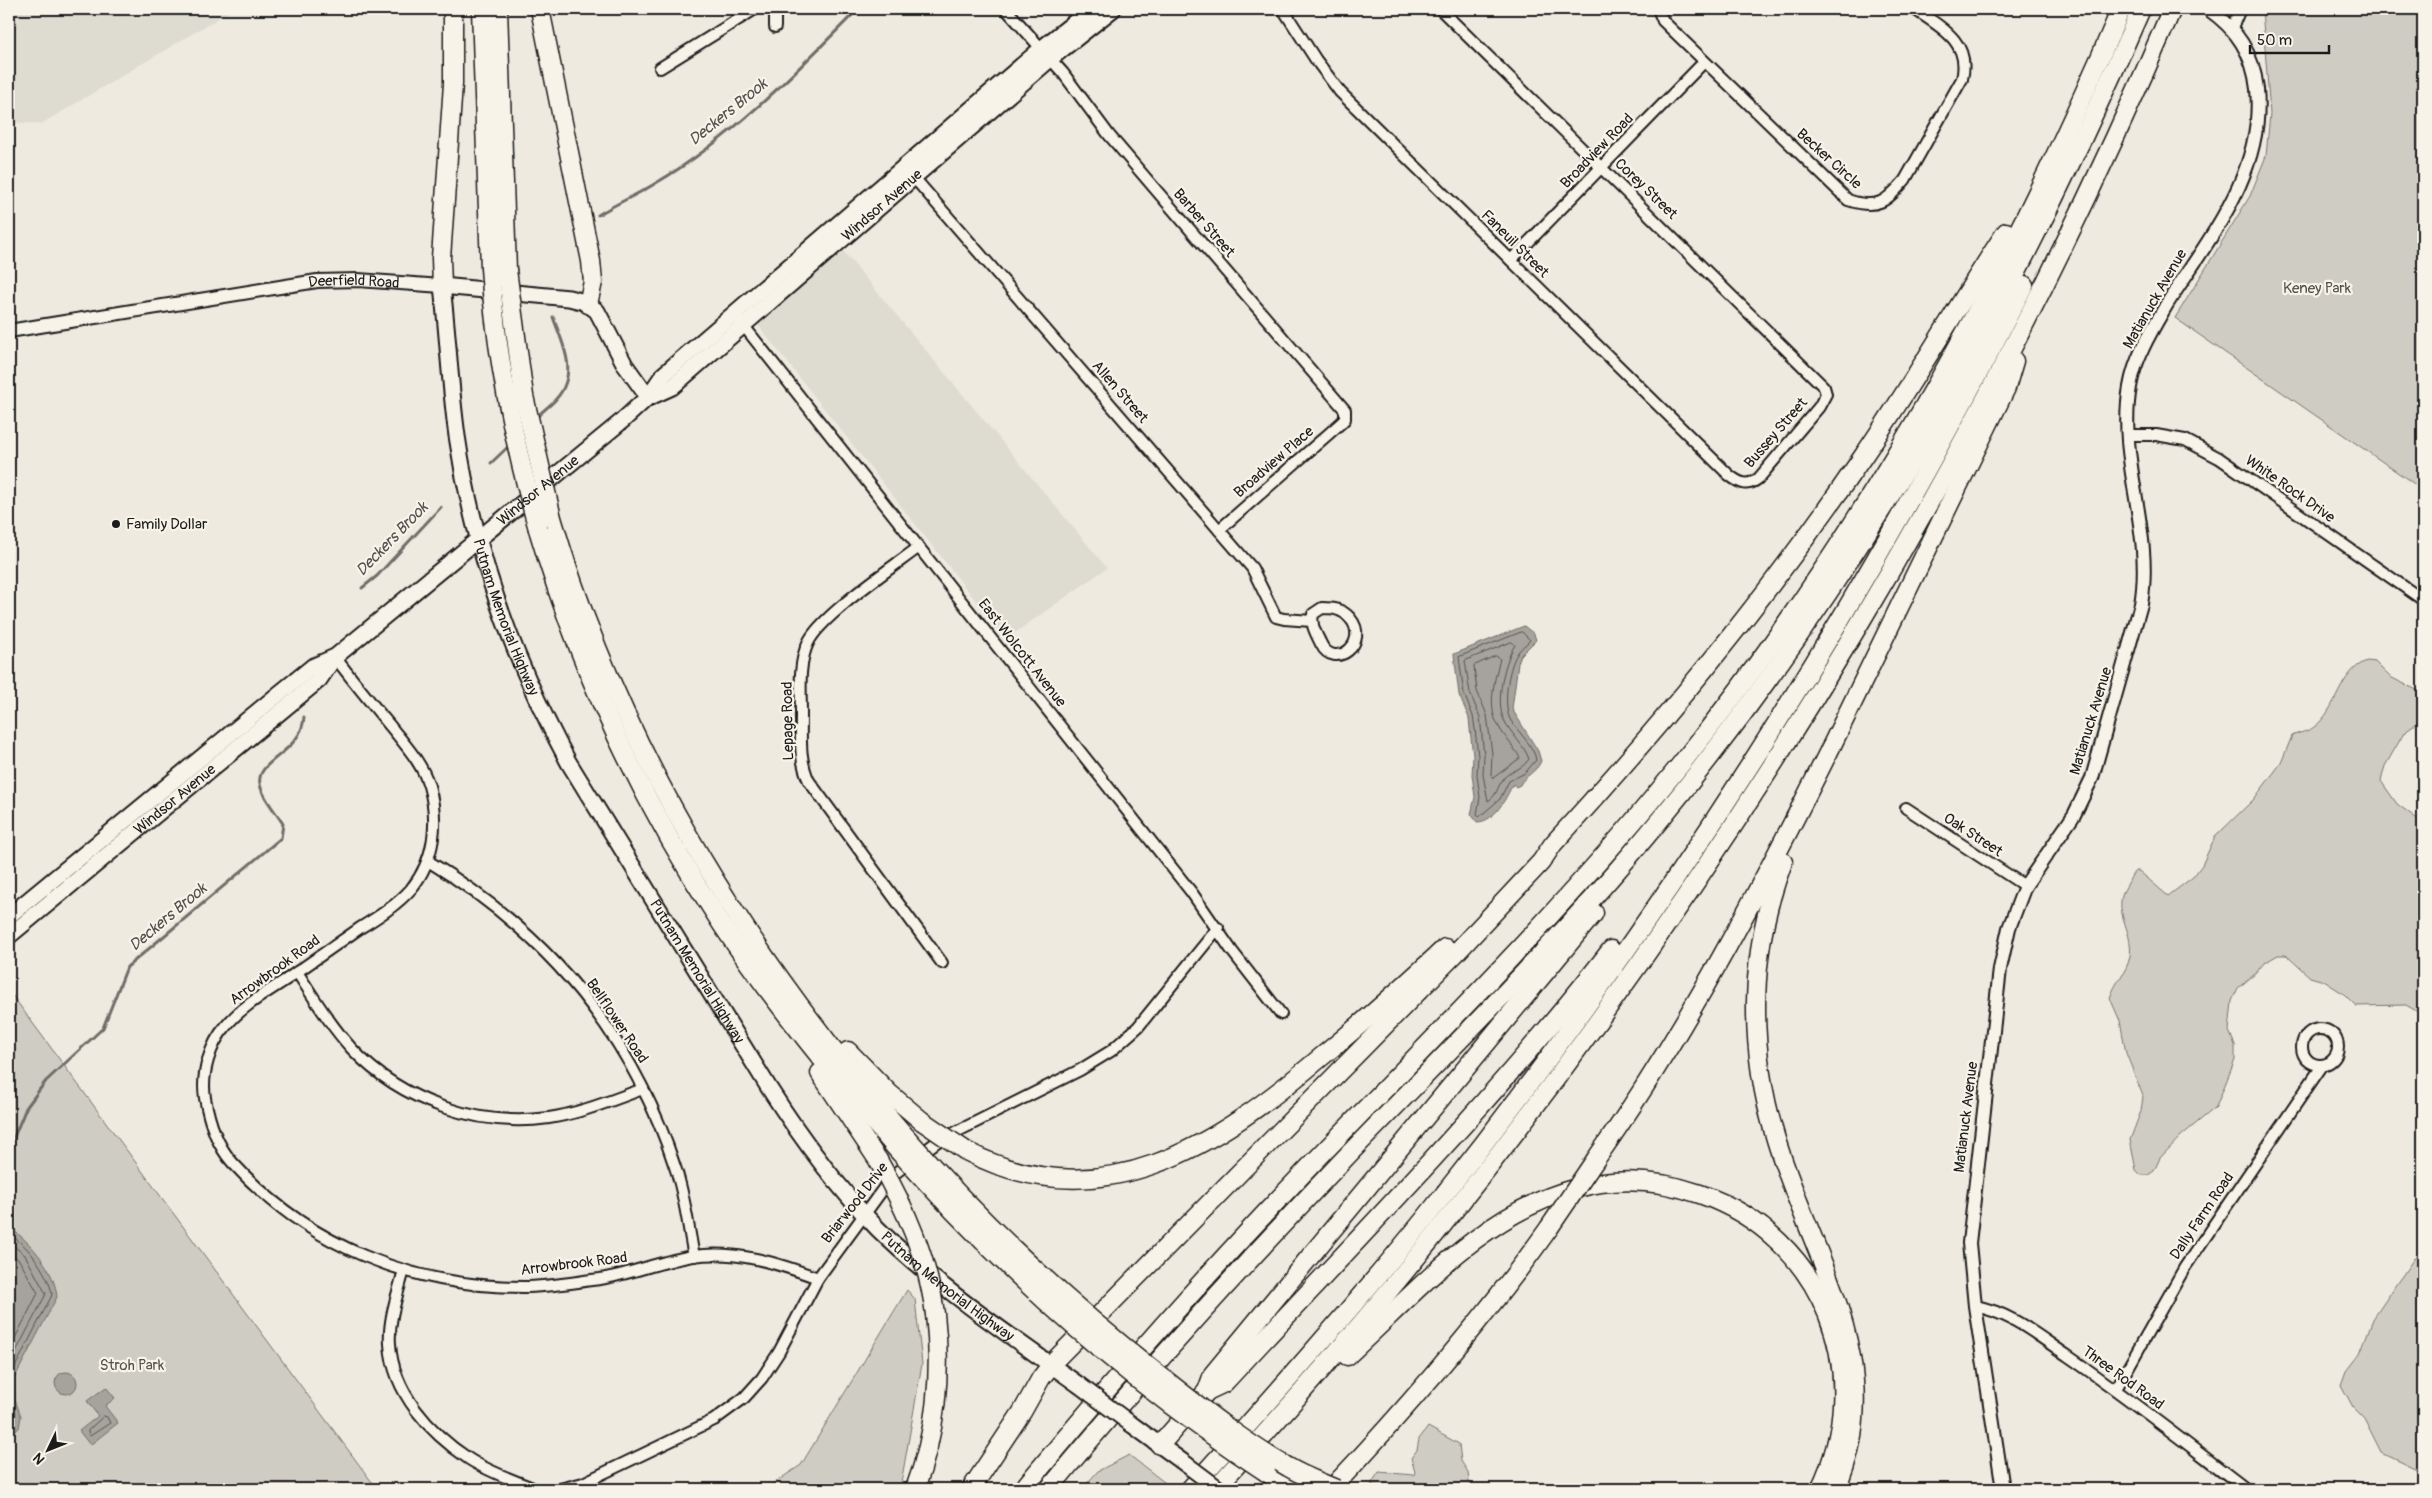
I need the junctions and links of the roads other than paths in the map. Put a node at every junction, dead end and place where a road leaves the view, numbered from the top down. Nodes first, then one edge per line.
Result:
1 (453, 9) edge
2 (481, 9) edge
3 (498, 9) edge
4 (540, 9) edge
5 (755, 9) edge
6 (775, 9) edge
7 (1006, 9) edge
8 (1091, 9) edge
9 (1113, 9) edge
10 (1283, 9) edge
11 (1440, 9) edge
12 (1658, 9) edge
13 (1914, 9) edge
14 (2121, 9) edge
15 (2141, 9) edge
16 (2152, 9) edge
17 (2172, 9) edge
18 (2208, 9) edge
19 (2240, 9) edge
20 (775, 27) dead end
21 (2232, 28) junction
22 (1046, 54) junction
23 (1704, 62) junction
24 (660, 68) dead end
25 (1602, 168) junction
26 (909, 172) junction
27 (2045, 176) junction
28 (1511, 260) junction
29 (498, 269) junction
30 (442, 286) junction
31 (588, 304) junction
32 (738, 319) junction
33 (9, 331) edge
34 (2017, 338) junction
35 (1826, 394) joint
36 (648, 397) junction
37 (1346, 415) joint
38 (2128, 435) junction
39 (1744, 484) joint
40 (1219, 530) junction
41 (478, 540) junction
42 (919, 547) junction
43 (2423, 600) edge
44 (1312, 621) junction
45 (334, 657) junction
46 (265, 714) junction
47 (1771, 731) junction
48 (1686, 788) junction
49 (1809, 790) junction
50 (1906, 808) dead end
51 (1554, 844) junction
52 (428, 861) junction
53 (72, 864) junction
54 (79, 878) junction
55 (2025, 886) junction
56 (9, 916) edge
57 (1218, 928) junction
58 (9, 936) edge
59 (748, 947) junction
60 (942, 963) dead end
61 (297, 972) junction
62 (1281, 1014) dead end
63 (2322, 1066) dead end
64 (643, 1089) junction
65 (901, 1142) junction
66 (864, 1213) junction
67 (694, 1256) junction
68 (404, 1270) junction
69 (818, 1278) junction
70 (1975, 1306) junction
71 (1051, 1365) junction
72 (1308, 1384) junction
73 (2116, 1389) junction
74 (1208, 1391) junction
75 (1160, 1446) junction
76 (1289, 1468) junction
77 (1266, 1472) junction
78 (534, 1489) edge
79 (560, 1489) edge
80 (915, 1489) edge
81 (970, 1489) edge
82 (1023, 1489) edge
83 (1049, 1489) edge
84 (1190, 1489) edge
85 (1217, 1489) edge
86 (1286, 1489) edge
87 (1292, 1489) edge
88 (1320, 1489) edge
89 (1331, 1489) edge
90 (1336, 1489) edge
91 (1820, 1489) edge
92 (1836, 1489) edge
93 (2003, 1489) edge
94 (2246, 1489) edge

1 - 30 highway
2 - 29 highway
3 - 29 highway
4 - 31 highway
5 - 24 street
6 - 20 street
7 - 22 street, Barber Street
8 - 22 main road, Windsor Avenue
9 - 22 main road, Windsor Avenue
10 - 28 street, Faneuil Street
11 - 25 street, Corey Street
12 - 23 street, Becker Circle
13 - 23 street, Becker Circle
14 - 27 highway
15 - 48 highway
16 - 47 highway
17 - 34 highway
18 - 21 street, Matianuck Avenue
19 - 21 street
21 - 38 street, Matianuck Avenue
22 - 26 main road, Windsor Avenue
22 - 37 street, Barber Street
23 - 25 street, Broadview Road
25 - 28 street, Broadview Road
25 - 35 street, Corey Street
26 - 32 main road, Windsor Avenue
26 - 40 street, Allen Street
27 - 51 highway
27 - 82 highway
28 - 39 street, Faneuil Street
29 - 59 highway, bridge
29 - 59 highway, bridge
30 - 31 main road, Deerfield Road
30 - 33 street, Deerfield Road
30 - 41 main road, Putnam Memorial Highway
31 - 36 main road
32 - 36 main road, Windsor Avenue
32 - 42 street, East Wolcott Avenue
34 - 49 highway
34 - 72 highway
35 - 39 street, Bussey Street
36 - 41 main road, Windsor Avenue
37 - 40 street, Broadview Place
38 - 43 street, White Rock Drive
38 - 55 street, Matianuck Avenue
40 - 44 street, Allen Street
41 - 45 main road, Windsor Avenue
41 - 66 main road, Putnam Memorial Highway
42 - 57 street, East Wolcott Avenue
42 - 60 street, Lepage Road
44 - 44 street
45 - 46 main road, Windsor Avenue
45 - 52 street, Arrowbrook Road
46 - 53 main road, Windsor Avenue
46 - 54 main road, Windsor Avenue
47 - 74 highway
47 - 84 highway
48 - 74 highway
48 - 83 highway
49 - 89 highway, bridge
49 - 92 highway
50 - 55 street, Oak Street
51 - 59 highway, bridge
51 - 71 highway
52 - 61 street, Arrowbrook Road
52 - 64 street, Bellflower Road
53 - 54 main road
53 - 56 main road, Windsor Avenue
54 - 58 main road, Windsor Avenue
55 - 70 street, Matianuck Avenue
57 - 62 street, East Wolcott Avenue
57 - 66 street, Briarwood Drive
59 - 65 highway
59 - 80 highway, bridge
61 - 64 street
61 - 68 street, Arrowbrook Road
63 - 73 street, Dally Farm Road
64 - 67 street, Bellflower Road
65 - 76 highway, bridge
65 - 77 highway, bridge
66 - 69 street, Briarwood Drive
66 - 71 main road, Putnam Memorial Highway
67 - 68 street, Arrowbrook Road
67 - 69 street, Arrowbrook Road
68 - 78 street
69 - 79 street, Briarwood Drive
70 - 73 street, Three Rod Road
70 - 93 street, Matianuck Avenue
71 - 75 main road, Putnam Memorial Highway, bridge
71 - 81 highway
72 - 85 highway
72 - 91 highway
73 - 94 street, Three Rod Road
74 - 75 highway
75 - 85 main road, Putnam Memorial Highway, bridge
76 - 88 highway, bridge
76 - 90 highway, bridge
77 - 86 highway
77 - 87 highway

